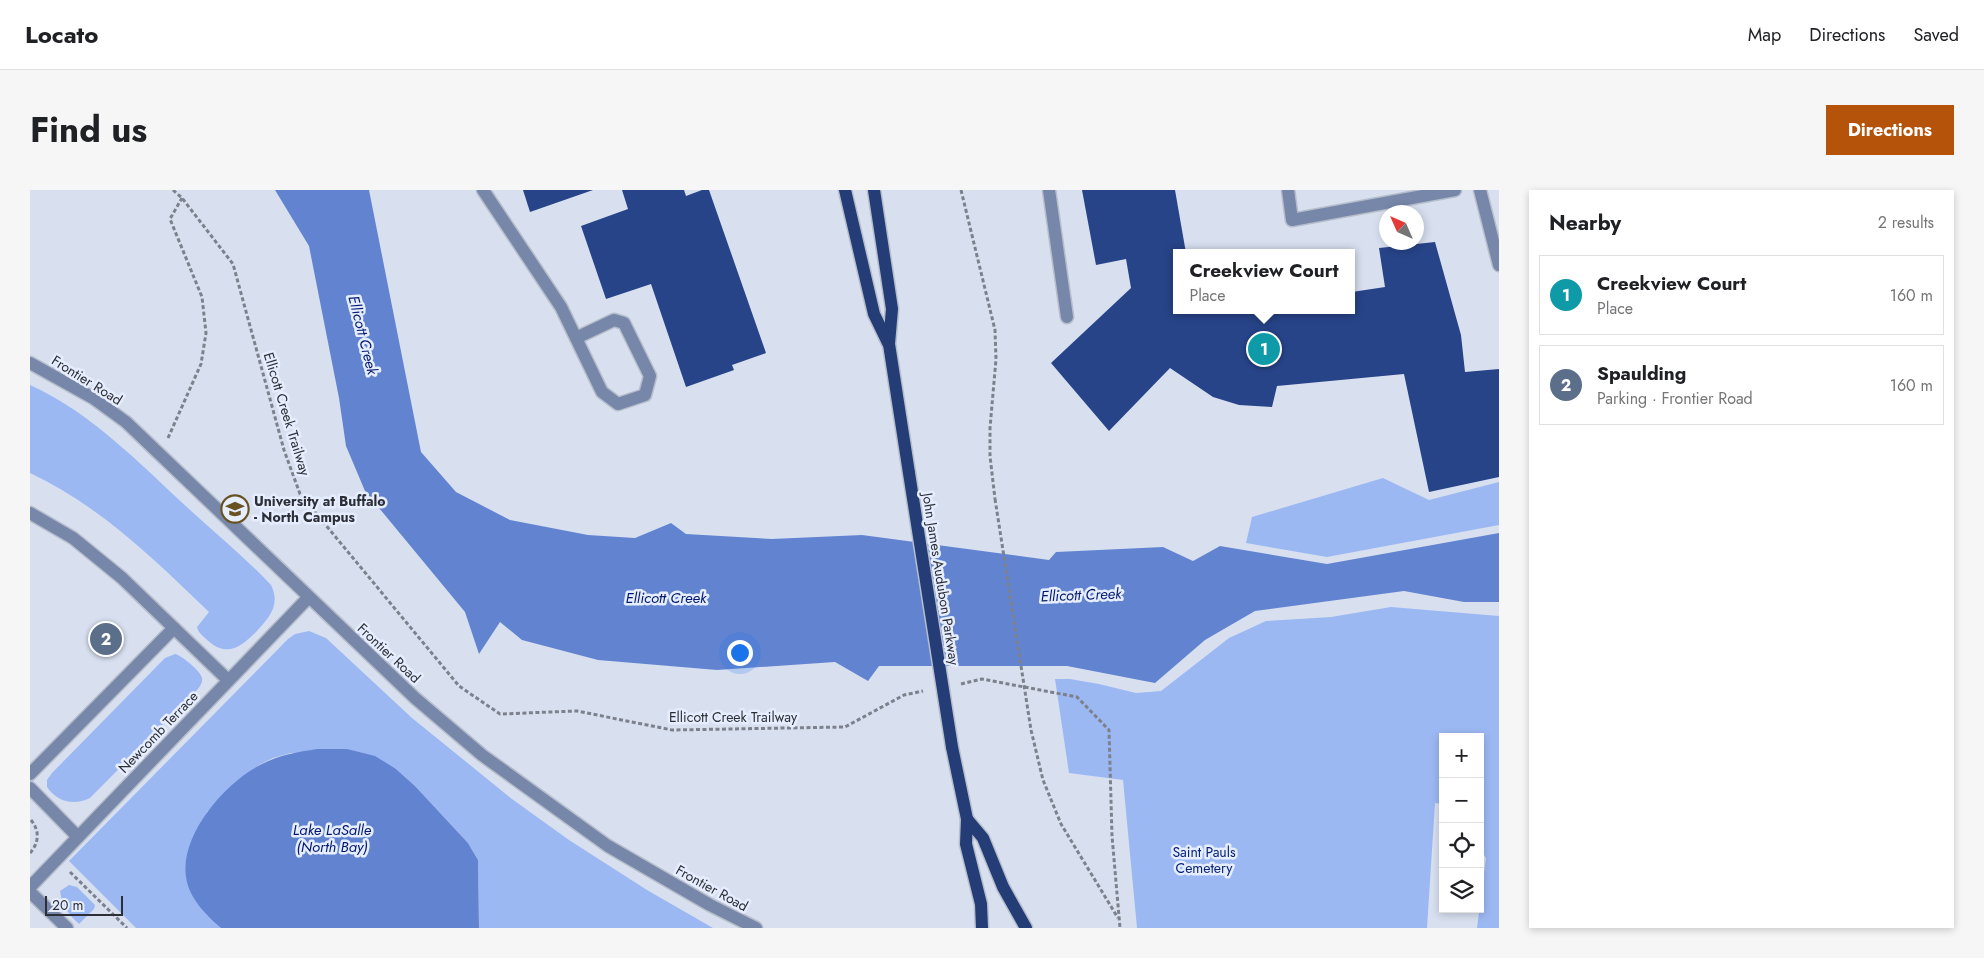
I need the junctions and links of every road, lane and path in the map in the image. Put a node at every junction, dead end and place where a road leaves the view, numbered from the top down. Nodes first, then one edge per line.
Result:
1 (173, 190) edge
2 (483, 190) edge
3 (845, 190) edge
4 (874, 190) edge
5 (961, 190) edge
6 (1049, 190) edge
7 (1288, 190) edge
8 (1385, 190) edge
9 (1455, 190) edge
10 (1480, 190) edge
11 (182, 198) junction
12 (1392, 202) junction
13 (1499, 266) edge
14 (1067, 317) dead end
15 (576, 338) junction
16 (888, 344) junction
17 (30, 363) edge
18 (160, 454) junction
19 (30, 513) edge
20 (308, 598) junction
21 (174, 628) junction
22 (228, 680) junction
23 (952, 685) dead end
24 (923, 691) dead end
25 (30, 774) edge
26 (30, 788) edge
27 (30, 818) edge
28 (967, 819) junction
29 (78, 837) junction
30 (30, 853) edge
31 (57, 859) junction
32 (30, 887) edge
33 (30, 892) edge
34 (1118, 918) junction
35 (67, 928) edge
36 (127, 928) edge
37 (756, 928) edge
38 (982, 928) edge
39 (1026, 928) edge
40 (1120, 928) edge

1 - 11 path, Ellicott Creek Trailway
2 - 15 street
3 - 16 main road, John James Audubon Parkway
4 - 16 main road, John James Audubon Parkway
5 - 34 path, bridge
6 - 14 street
7 - 12 street
8 - 12 street
9 - 12 street
10 - 13 street
11 - 18 path
11 - 24 path, Ellicott Creek Trailway
15 - 15 street
16 - 28 main road, John James Audubon Parkway, bridge
17 - 18 street, Frontier Road
18 - 20 street, Frontier Road
19 - 21 street
20 - 22 street, Newcomb Terrace
20 - 37 street, Frontier Road
21 - 22 street
21 - 25 street
22 - 29 street, Newcomb Terrace
23 - 34 path
26 - 29 street
27 - 30 path
28 - 38 main road, John James Audubon Parkway
28 - 39 main road
29 - 31 street, Newcomb Terrace
31 - 32 street, Newcomb Terrace
31 - 36 path
33 - 35 street
34 - 40 path

